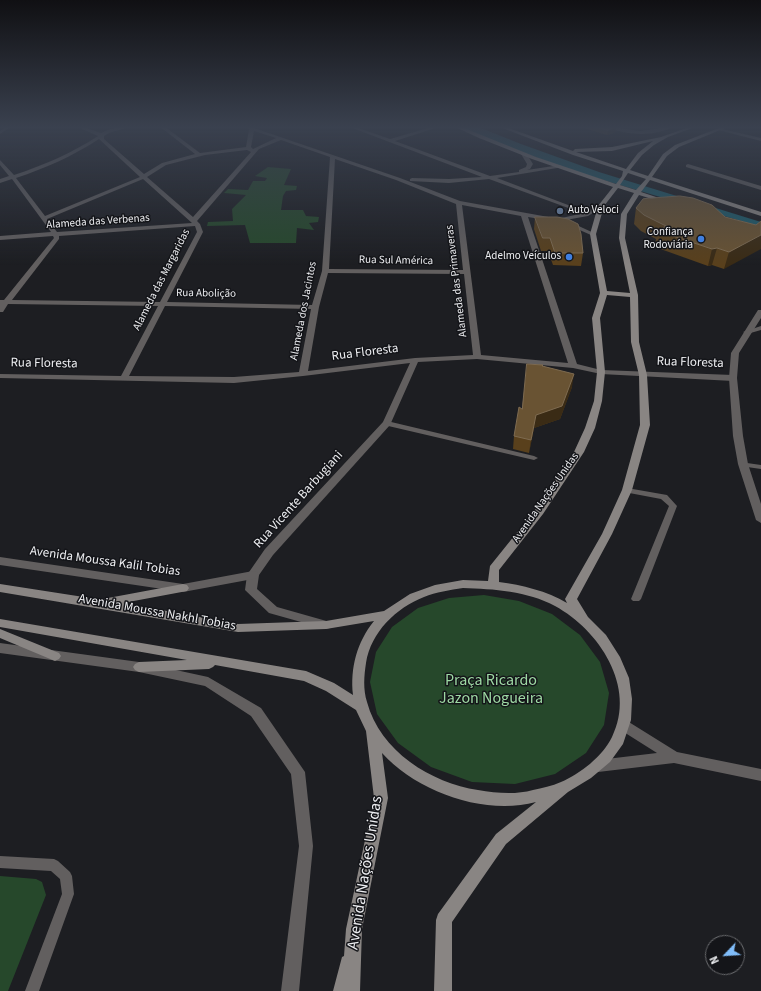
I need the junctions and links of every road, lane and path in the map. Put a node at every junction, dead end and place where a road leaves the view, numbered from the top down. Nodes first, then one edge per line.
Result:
1 (8, 172) edge
2 (29, 172) edge
3 (139, 172) edge
4 (151, 172) edge
5 (237, 172) edge
6 (332, 172) edge
7 (378, 172) edge
8 (474, 172) edge
9 (521, 172) edge
10 (577, 172) edge
11 (621, 172) edge
12 (653, 172) edge
13 (709, 172) edge
14 (515, 173) joint
15 (626, 174) junction
16 (667, 176) dead end
17 (144, 177) junction
18 (487, 177) junction
19 (13, 178) junction
20 (398, 179) junction
21 (648, 180) junction
22 (0, 181) edge
23 (434, 182) junction
24 (617, 185) junction
25 (423, 188) junction
26 (683, 188) junction
27 (761, 188) edge
28 (637, 192) junction
29 (459, 202) junction
30 (601, 206) junction
31 (573, 208) dead end
32 (666, 209) edge
33 (524, 214) junction
34 (761, 214) edge
35 (44, 218) junction
36 (556, 219) junction
37 (195, 223) junction
38 (593, 234) junction
39 (56, 235) junction
40 (0, 238) edge
41 (325, 271) junction
42 (466, 272) junction
43 (604, 293) junction
44 (634, 295) junction
45 (3, 303) edge
46 (161, 304) junction
47 (315, 307) junction
48 (0, 310) edge
49 (761, 312) edge
50 (761, 328) edge
51 (747, 332) junction
52 (477, 357) junction
53 (415, 360) junction
54 (573, 366) junction
55 (601, 372) junction
56 (303, 374) junction
57 (643, 375) junction
58 (0, 376) edge
59 (124, 378) junction
60 (733, 378) junction
61 (387, 423) junction
62 (534, 458) dead end
63 (743, 464) junction
64 (761, 467) edge
65 (627, 490) junction
66 (761, 520) edge
67 (0, 561) edge
68 (252, 575) junction
69 (493, 584) junction
70 (0, 588) edge
71 (182, 588) junction
72 (636, 599) dead end
73 (102, 604) junction
74 (386, 615) junction
75 (585, 621) junction
76 (0, 623) edge
77 (326, 625) junction
78 (0, 633) edge
79 (0, 648) edge
80 (54, 656) junction
81 (229, 663) junction
82 (139, 667) junction
83 (360, 706) junction
84 (624, 725) junction
85 (372, 731) junction
86 (674, 757) junction
87 (598, 766) junction
88 (761, 775) edge
89 (564, 788) junction
90 (0, 862) edge
91 (354, 929) junction
92 (32, 991) edge
93 (290, 991) edge
94 (342, 991) edge
95 (352, 991) edge
96 (443, 991) edge

1 - 19 street
2 - 19 street
3 - 17 street, Alameda das Margaridas
4 - 17 street
5 - 37 street
6 - 41 street, Alameda dos Jacintos
7 - 20 street
8 - 18 street
9 - 14 street
10 - 24 main road
11 - 15 main road
12 - 21 main road, Avenida Nações Unidas
13 - 27 street
14 - 18 street
15 - 21 main road
15 - 24 main road, Avenida Nações Unidas
16 - 26 main road
17 - 35 street
17 - 37 street, Alameda das Margaridas
18 - 23 street
18 - 31 street
19 - 22 street
19 - 35 street
20 - 23 street
20 - 25 street
21 - 26 main road
21 - 28 main road, Avenida Nações Unidas
23 - 25 street
24 - 28 main road
24 - 30 main road, Avenida Nações Unidas
25 - 29 street
26 - 34 main road
28 - 32 main road
28 - 44 main road, Avenida Nações Unidas
29 - 33 street
29 - 42 street, Alameda das Primaveras
30 - 36 street
30 - 38 main road, Avenida Nações Unidas
33 - 36 street
33 - 54 street
35 - 39 street
36 - 38 street
37 - 39 street, Alameda das Verbenas
37 - 46 street, Alameda das Margaridas
38 - 43 main road, Avenida Nações Unidas
39 - 40 street, Alameda das Verbenas
39 - 45 street
41 - 42 street, Rua Sul América
41 - 47 street, Alameda dos Jacintos
42 - 52 street, Alameda das Primaveras
43 - 44 main road
43 - 55 main road, Avenida Nações Unidas
44 - 57 main road, Avenida Nações Unidas
45 - 46 street, Rua Abolição
45 - 48 street
46 - 47 street, Rua Abolição
46 - 59 street, Alameda das Margaridas
47 - 56 street, Alameda dos Jacintos
49 - 51 street
50 - 51 street
51 - 60 street
52 - 53 street, Rua Floresta
52 - 54 street, Rua Floresta
53 - 56 street, Rua Floresta
53 - 61 street, Rua Vicente Barbugiani
54 - 55 street, Rua Floresta
55 - 57 street, Rua Floresta
55 - 69 main road, Avenida Nações Unidas
56 - 59 street, Rua Floresta
57 - 60 street, Rua Floresta
57 - 65 main road, Avenida Nações Unidas
58 - 59 street, Rua Floresta
60 - 63 street
61 - 62 lane
61 - 68 street, Rua Vicente Barbugiani
63 - 64 lane
63 - 66 street
65 - 72 lane
65 - 75 main road, Avenida Nações Unidas
67 - 71 street, Avenida Moussa Kalil Tobias
68 - 71 street, Avenida Moussa Kalil Tobias
68 - 77 street
69 - 74 main road, Avenida Nações Unidas
69 - 75 main road, Avenida Nações Unidas
70 - 73 main road, Avenida Moussa Nakhl Tobias
71 - 73 main road
73 - 77 main road, Avenida Moussa Nakhl Tobias
74 - 77 main road, Avenida Moussa Nakhl Tobias
74 - 83 main road, Avenida Nações Unidas
75 - 84 main road, Avenida Nações Unidas
76 - 81 main road
78 - 80 main road
79 - 80 street
80 - 82 street
81 - 82 main road
81 - 83 main road
82 - 93 street
83 - 85 main road, Avenida Nações Unidas
84 - 86 street
84 - 87 main road, Avenida Nações Unidas
85 - 89 main road, Avenida Nações Unidas
85 - 91 main road, Avenida Nações Unidas
86 - 87 street
86 - 88 street
87 - 89 main road, Avenida Nações Unidas
89 - 96 main road, Avenida Nações Unidas
90 - 92 lane
91 - 94 main road
91 - 95 main road, Avenida Nações Unidas

